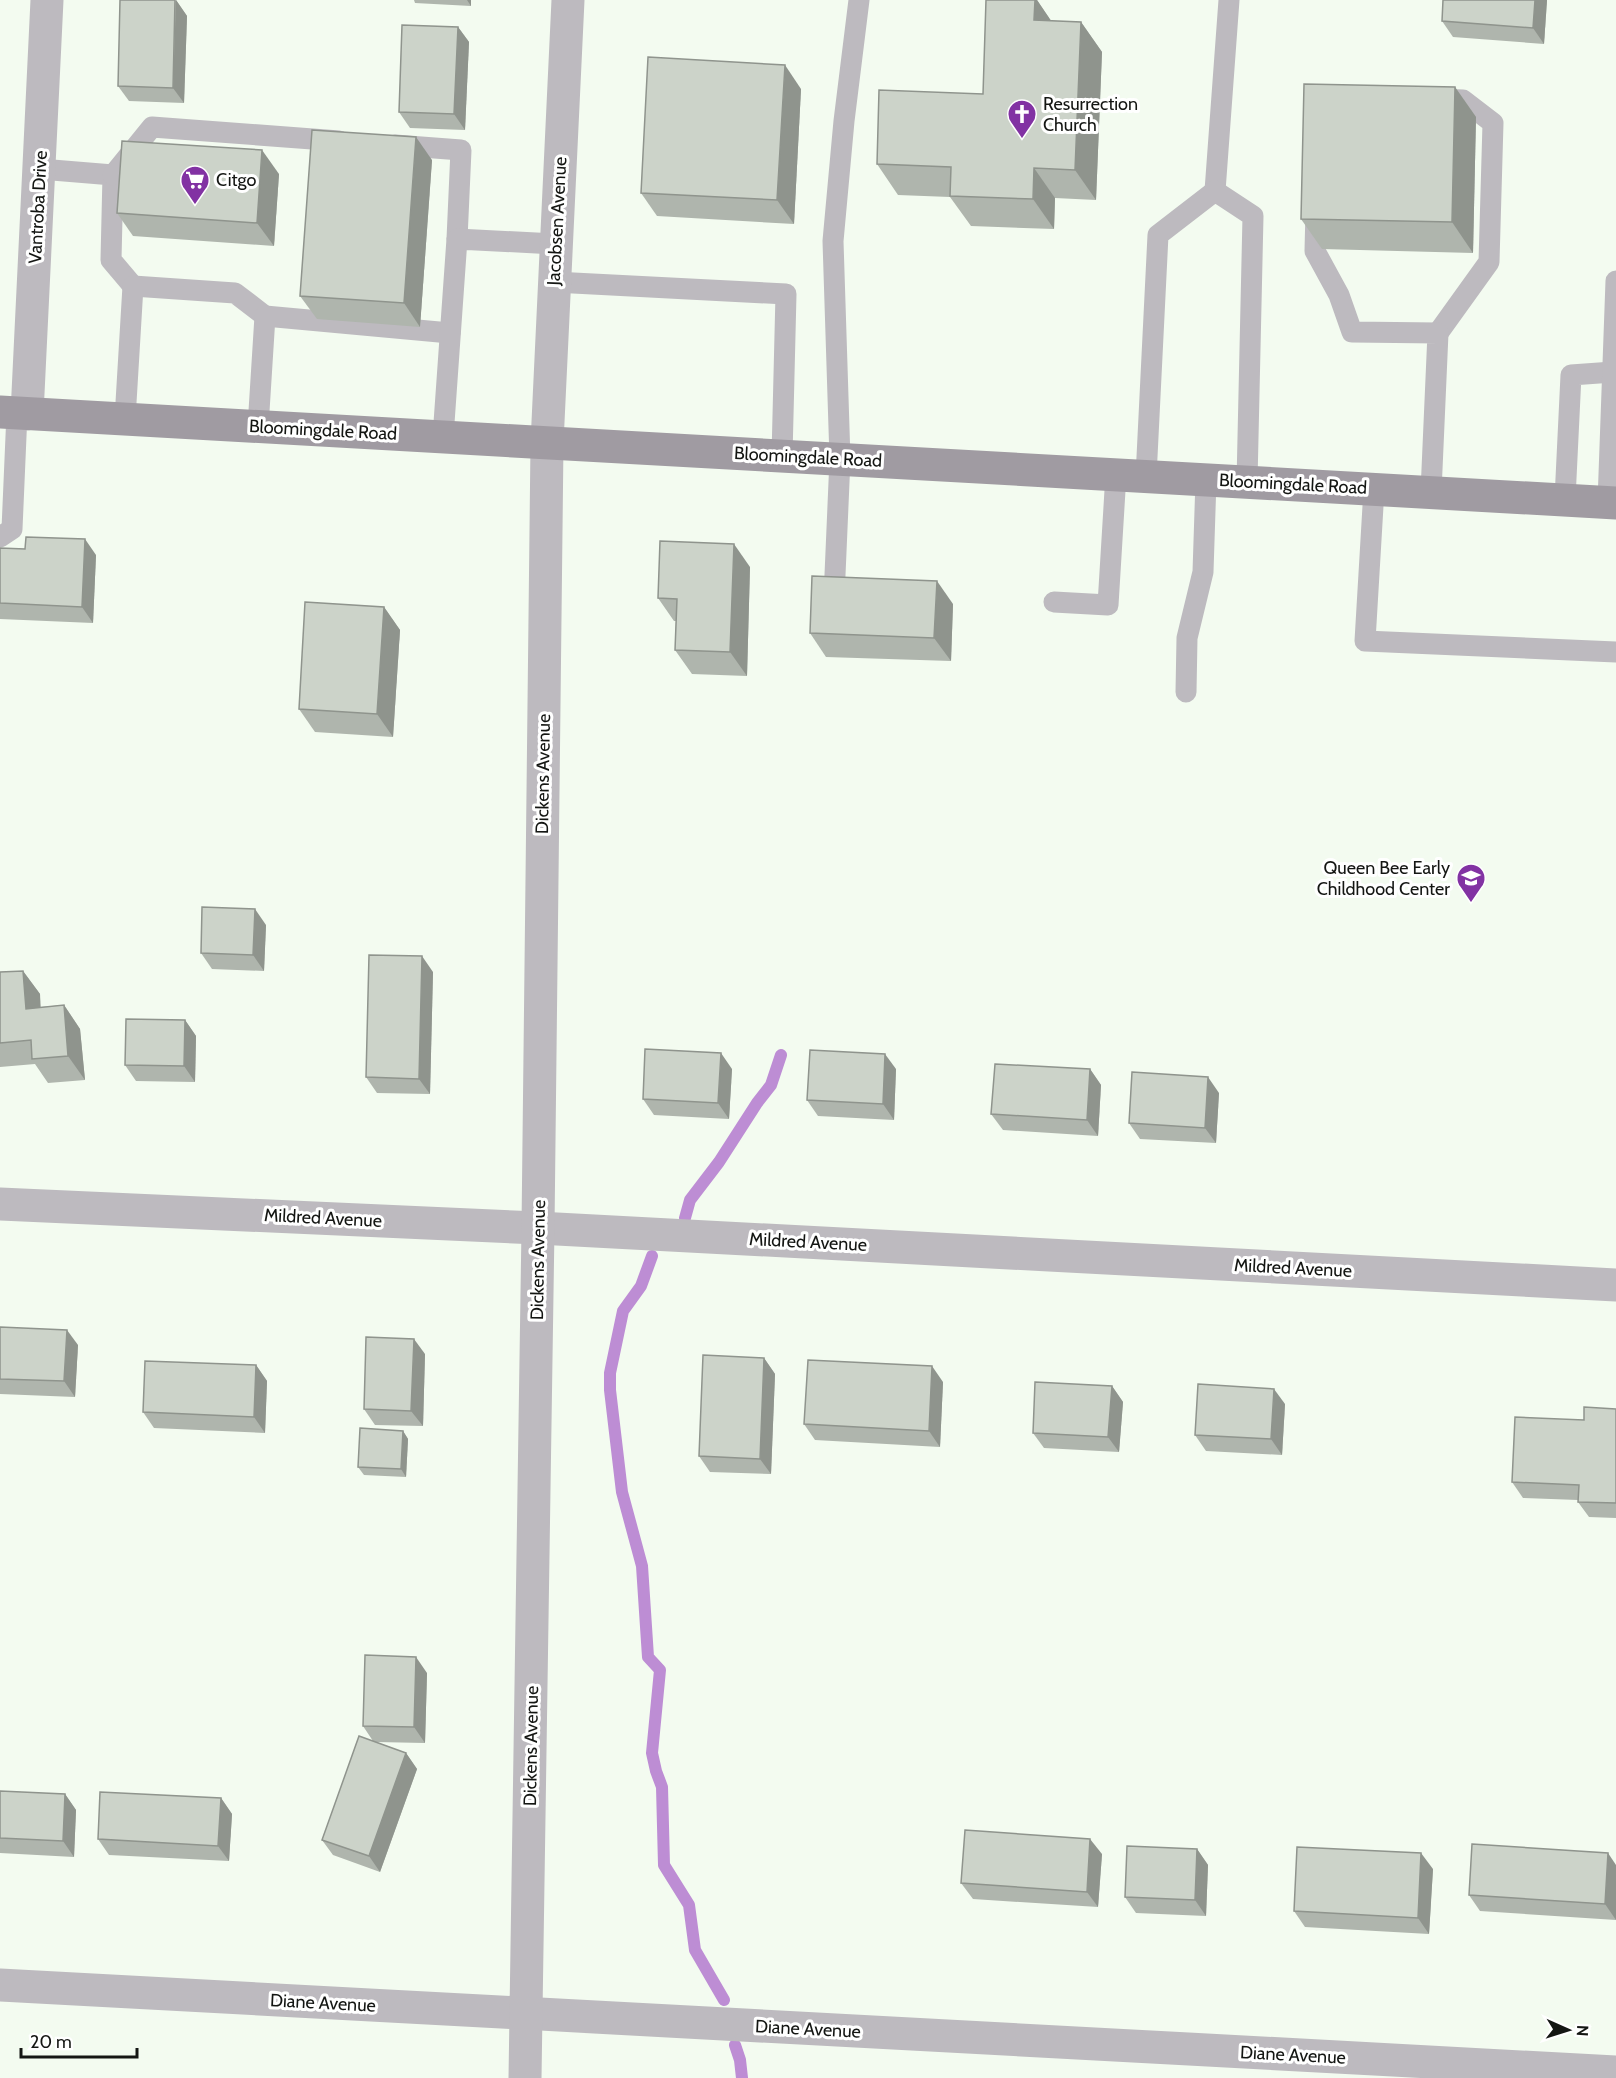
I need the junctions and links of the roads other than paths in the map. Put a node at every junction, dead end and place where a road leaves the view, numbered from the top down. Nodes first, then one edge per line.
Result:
1 (47, 0) edge
2 (568, 0) edge
3 (859, 0) edge
4 (1229, 0) edge
5 (1419, 97) edge
6 (354, 142) edge
7 (377, 143) edge
8 (40, 169) junction
9 (113, 175) junction
10 (1215, 191) junction
11 (1316, 195) edge
12 (457, 239) junction
13 (555, 244) junction
14 (1616, 281) edge
15 (554, 282) junction
16 (133, 286) junction
17 (265, 316) junction
18 (450, 333) junction
19 (1438, 333) junction
20 (1613, 372) junction
21 (15, 413) edge
22 (125, 419) junction
23 (258, 427) junction
24 (443, 437) junction
25 (547, 443) junction
26 (782, 456) junction
27 (840, 459) junction
28 (1131, 476) junction
29 (1206, 480) junction
30 (1247, 482) junction
31 (1374, 489) junction
32 (1431, 492) junction
33 (1565, 499) junction
34 (1612, 502) edge
35 (0, 537) edge
36 (834, 598) edge
37 (1054, 602) dead end
38 (1616, 652) edge
39 (1186, 692) dead end
40 (0, 1204) edge
41 (538, 1228) junction
42 (1616, 1285) edge
43 (0, 1985) edge
44 (527, 2014) junction
45 (1616, 2072) edge
46 (525, 2078) edge

1 - 8 street, Vantroba Drive
2 - 13 street, Jacobsen Avenue
3 - 27 lane
4 - 10 lane
5 - 19 lane
6 - 9 lane
7 - 12 lane
8 - 9 lane
8 - 21 street, Vantroba Drive
9 - 16 lane
10 - 28 lane
10 - 30 lane
11 - 19 lane
12 - 13 lane
12 - 18 lane
13 - 15 street, Jacobsen Avenue
14 - 20 lane
15 - 25 street, Jacobsen Avenue
15 - 26 lane
16 - 17 lane
16 - 22 lane
17 - 18 lane
17 - 23 lane
18 - 24 lane
19 - 32 lane
20 - 33 lane
20 - 34 lane
21 - 22 main road, Bloomingdale Road
21 - 35 lane
22 - 23 main road, Bloomingdale Road
23 - 24 main road, Bloomingdale Road
24 - 25 main road, Bloomingdale Road
25 - 26 main road, Bloomingdale Road
25 - 41 street, Dickens Avenue
26 - 27 main road, Bloomingdale Road
27 - 28 main road, Bloomingdale Road
27 - 36 lane
28 - 29 main road, Bloomingdale Road
28 - 37 lane
29 - 30 main road, Bloomingdale Road
29 - 39 lane
30 - 31 main road, Bloomingdale Road
31 - 32 main road, Bloomingdale Road
31 - 38 lane
32 - 33 main road, Bloomingdale Road
33 - 34 main road, Bloomingdale Road
40 - 41 street, Mildred Avenue
41 - 42 street, Mildred Avenue
41 - 44 street, Dickens Avenue
43 - 44 street, Diane Avenue
44 - 45 street, Diane Avenue
44 - 46 street, Dickens Avenue

